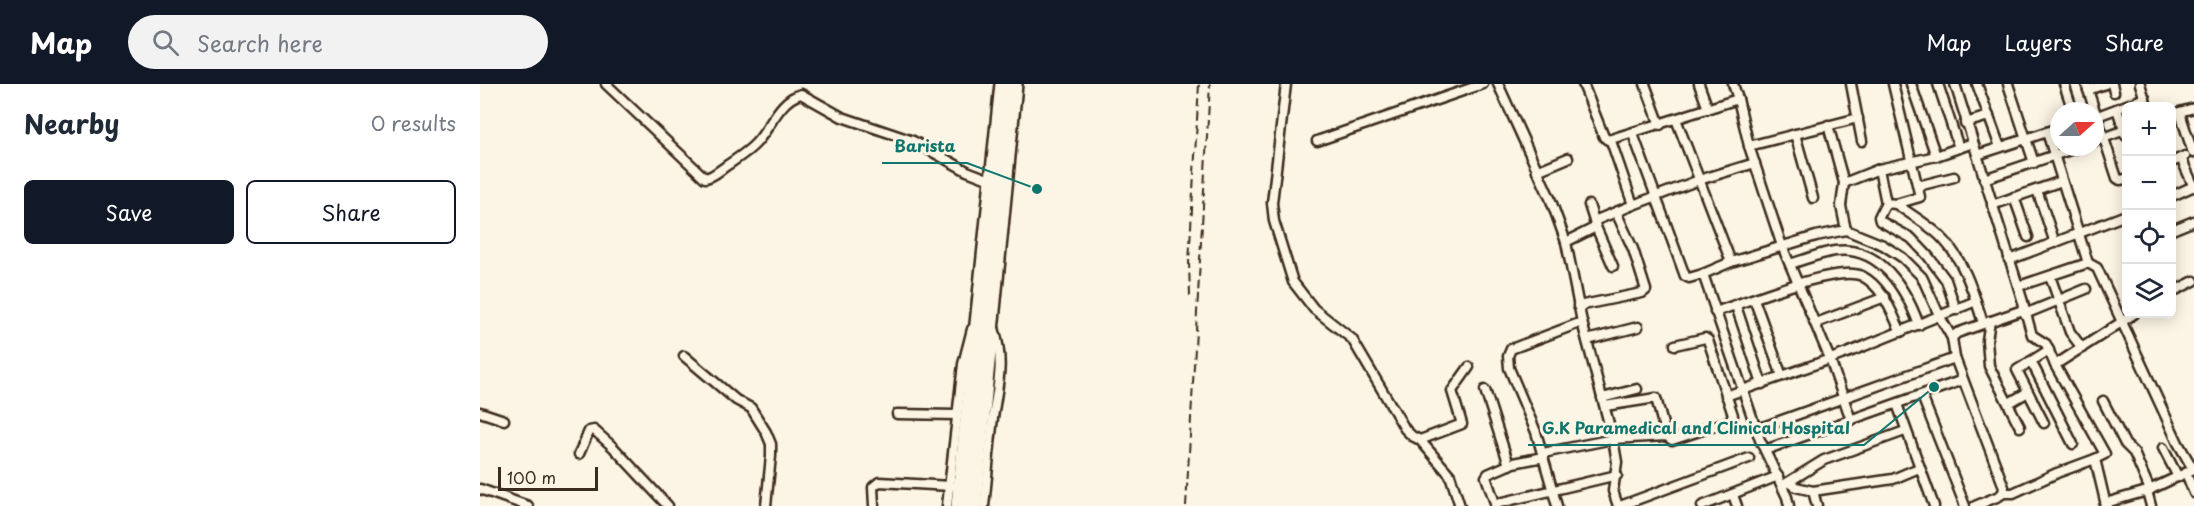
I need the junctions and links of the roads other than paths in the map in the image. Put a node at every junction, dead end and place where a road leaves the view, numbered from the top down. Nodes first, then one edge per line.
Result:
1 (606, 84) edge
2 (1003, 84) edge
3 (1014, 84) edge
4 (1286, 84) edge
5 (1483, 84) edge
6 (1498, 84) edge
7 (1583, 84) edge
8 (1644, 84) edge
9 (1699, 84) edge
10 (1734, 84) edge
11 (1851, 84) edge
12 (1893, 84) edge
13 (1938, 84) edge
14 (1955, 84) edge
15 (1977, 84) edge
16 (2007, 84) edge
17 (2064, 84) edge
18 (2105, 84) edge
19 (2140, 84) edge
20 (1914, 85) edge
21 (2087, 87) edge
22 (1738, 99) junction
23 (2070, 102) edge
24 (2091, 102) edge
25 (2146, 102) edge
26 (2122, 108) edge
27 (2194, 108) edge
28 (1708, 109) junction
29 (2117, 109) junction
30 (2104, 112) edge
31 (2176, 114) edge
32 (1989, 116) junction
33 (1858, 118) junction
34 (1676, 119) junction
35 (2122, 122) edge
36 (1965, 123) junction
37 (1660, 124) junction
38 (1828, 126) junction
39 (2050, 131) edge
40 (2047, 132) junction
41 (1633, 134) junction
42 (1795, 134) junction
43 (2122, 134) edge
44 (2104, 138) joint
45 (2025, 139) junction
46 (1317, 141) dead end
47 (1611, 141) junction
48 (1862, 141) dead end
49 (2050, 142) edge
50 (1973, 143) junction
51 (1749, 146) junction
52 (2000, 147) junction
53 (1959, 148) junction
54 (2193, 153) edge
55 (1977, 155) junction
56 (1936, 156) junction
57 (2054, 156) joint
58 (1568, 158) dead end
59 (2181, 158) junction
60 (1912, 160) junction
61 (2176, 160) edge
62 (2034, 163) junction
63 (1755, 164) junction
64 (1879, 169) junction
65 (1537, 171) junction
66 (1954, 177) dead end
67 (1984, 179) junction
68 (1699, 180) junction
69 (2122, 180) edge
70 (993, 181) junction
71 (2062, 181) junction
72 (1844, 183) junction
73 (1918, 186) junction
74 (2194, 186) edge
75 (2037, 190) junction
76 (2176, 194) edge
77 (1655, 197) junction
78 (2014, 197) junction
79 (1813, 198) dead end
80 (1886, 203) junction
81 (1896, 204) junction
82 (1992, 204) junction
83 (1589, 205) dead end
84 (1633, 205) junction
85 (1616, 212) junction
86 (2122, 217) edge
87 (2194, 221) edge
88 (1595, 224) junction
89 (2176, 228) edge
90 (1846, 230) junction
91 (2079, 234) junction
92 (2028, 237) dead end
93 (1566, 242) junction
94 (2055, 243) junction
95 (1782, 246) junction
96 (2008, 260) junction
97 (1731, 262) junction
98 (2088, 263) junction
99 (1790, 264) junction
100 (1613, 266) dead end
101 (1702, 274) junction
102 (2050, 276) junction
103 (2194, 281) edge
104 (1800, 284) junction
105 (2019, 286) junction
106 (2086, 289) dead end
107 (2176, 290) edge
108 (1885, 297) junction
109 (1754, 299) junction
110 (1976, 301) junction
111 (2059, 301) junction
112 (1578, 306) junction
113 (1736, 306) junction
114 (1956, 310) junction
115 (2024, 310) junction
116 (1715, 312) junction
117 (985, 316) junction
118 (1940, 316) junction
119 (2127, 318) edge
120 (2121, 321) junction
121 (1582, 322) junction
122 (1986, 322) junction
123 (1816, 323) junction
124 (1919, 325) junction
125 (1638, 327) dead end
126 (1900, 332) junction
127 (1953, 338) junction
128 (1587, 340) junction
129 (1675, 345) dead end
130 (2082, 348) junction
131 (2049, 350) junction
132 (684, 356) dead end
133 (1955, 358) junction
134 (1830, 359) junction
135 (2031, 361) junction
136 (2055, 365) junction
137 (1468, 367) dead end
138 (1782, 376) junction
139 (1963, 380) junction
140 (1762, 384) junction
141 (1637, 389) dead end
142 (1485, 390) dead end
143 (1743, 391) junction
144 (2028, 392) junction
145 (1726, 396) junction
146 (1922, 396) junction
147 (1845, 398) junction
148 (2103, 401) dead end
149 (1604, 402) junction
150 (2009, 403) junction
151 (1897, 404) junction
152 (480, 412) edge
153 (897, 414) dead end
154 (957, 416) junction
155 (504, 420) dead end
156 (1851, 420) junction
157 (2044, 423) dead end
158 (2020, 427) dead end
159 (1756, 429) junction
160 (1905, 431) junction
161 (1666, 436) junction
162 (1613, 438) junction
163 (1420, 440) junction
164 (2073, 444) dead end
165 (2163, 448) dead end
166 (1765, 450) junction
167 (579, 454) dead end
168 (1543, 455) junction
169 (1749, 458) dead end
170 (2095, 459) junction
171 (1509, 465) junction
172 (1919, 468) junction
173 (2188, 472) edge
174 (1617, 475) junction
175 (1778, 476) junction
176 (1786, 484) junction
177 (951, 486) junction
178 (480, 489) edge
179 (2148, 490) junction
180 (1552, 491) junction
181 (1813, 491) junction
182 (2003, 493) junction
183 (2194, 493) edge
184 (1732, 495) junction
185 (1496, 505) edge
186 (528, 506) edge
187 (668, 506) edge
188 (766, 506) edge
189 (874, 506) edge
190 (947, 506) edge
191 (959, 506) edge
192 (973, 506) edge
193 (984, 506) edge
194 (1460, 506) edge
195 (1557, 506) edge
196 (1619, 506) edge
197 (1702, 506) edge
198 (1737, 506) edge
199 (1789, 506) edge
200 (1817, 506) edge
201 (1934, 506) edge
202 (1965, 506) edge
203 (1976, 506) edge
204 (2106, 506) edge
205 (2151, 506) edge

1 - 70 street
2 - 70 highway
3 - 117 highway
4 - 163 street
5 - 46 street
6 - 65 street
7 - 47 street
8 - 37 street
9 - 28 street
10 - 22 street
11 - 33 street
12 - 60 street
13 - 53 street
14 - 36 street
15 - 32 street
16 - 45 street
17 - 23 street
18 - 21 street
19 - 25 street
20 - 56 street
21 - 24 street
22 - 28 street
22 - 51 street
26 - 29 street
27 - 31 street
28 - 34 street
29 - 30 street
29 - 35 street
31 - 54 street
32 - 36 street
32 - 52 street
33 - 38 street
33 - 48 street
34 - 37 street
34 - 68 street
36 - 50 street
37 - 41 street
38 - 42 street
38 - 72 street
39 - 40 street
40 - 45 street
40 - 49 street
41 - 47 street
41 - 77 street
42 - 51 street
42 - 79 street
43 - 44 street
44 - 69 street
45 - 52 street
45 - 62 street
47 - 84 street
50 - 53 street
50 - 55 street
51 - 63 street
52 - 55 street
53 - 56 street
54 - 59 street
55 - 67 street
56 - 60 street
57 - 62 street
57 - 71 street
58 - 65 street
59 - 61 street
59 - 74 street
60 - 64 street
60 - 73 street
62 - 67 street
63 - 68 street
63 - 95 street
64 - 72 street
64 - 80 street
65 - 93 street
66 - 73 street
67 - 82 street
68 - 77 street
68 - 97 street
70 - 117 highway
71 - 75 street
71 - 91 street
72 - 90 street
73 - 81 street
74 - 76 street
75 - 78 street
75 - 94 street
77 - 84 street
77 - 101 street
78 - 82 street
78 - 92 street
80 - 81 street
80 - 114 street
81 - 110 street
82 - 96 street
83 - 88 street
84 - 85 street
85 - 88 street
85 - 112 street
86 - 91 street
87 - 89 street
88 - 93 street
88 - 100 street
90 - 95 street
90 - 118 street
91 - 94 street
91 - 98 street
93 - 112 street
94 - 96 street
95 - 97 street
95 - 99 street
96 - 105 street
97 - 101 street
98 - 102 street
98 - 120 street
99 - 104 street
99 - 124 street
101 - 116 street
102 - 105 street
102 - 111 street
103 - 107 street
104 - 108 street
104 - 109 street
104 - 123 street
105 - 115 street
106 - 111 street
108 - 123 street
108 - 126 street
109 - 113 street
109 - 138 street
110 - 114 street
110 - 122 street
111 - 115 street
111 - 130 street
112 - 121 street
113 - 116 street
113 - 140 street
114 - 118 street
115 - 122 street
115 - 131 street
116 - 143 street
117 - 154 street
117 - 191 highway
117 - 192 highway
117 - 193 street
118 - 124 street
118 - 127 street
119 - 120 street
120 - 130 street
120 - 173 street
121 - 128 street
121 - 168 street
122 - 127 street
122 - 150 street
123 - 134 street
124 - 126 street
125 - 128 street
126 - 134 street
127 - 133 street
128 - 149 street
129 - 145 street
130 - 136 street
131 - 135 street
131 - 136 street
132 - 188 street
133 - 139 street
133 - 147 street
134 - 138 street
134 - 147 street
135 - 144 street
135 - 164 street
136 - 170 street
137 - 163 street
138 - 140 street
139 - 146 street
139 - 182 street
140 - 143 street
141 - 149 street
142 - 171 street
143 - 145 street
143 - 159 street
144 - 150 street
144 - 157 street
145 - 161 street
146 - 151 street
146 - 202 street
147 - 156 street
147 - 159 street
148 - 179 street
149 - 161 street
149 - 162 street
150 - 158 street
151 - 156 street
151 - 160 street
152 - 155 street
153 - 154 street
154 - 177 street
156 - 166 street
159 - 166 street
160 - 172 street
160 - 176 street
161 - 162 street
162 - 168 street
162 - 174 street
163 - 194 street
165 - 173 street
166 - 175 street
167 - 187 street
168 - 171 street
168 - 180 street
169 - 196 street
170 - 182 street
170 - 204 street
171 - 185 street
172 - 181 street
172 - 201 street
173 - 179 street
173 - 183 street
174 - 180 street
174 - 196 street
175 - 176 street
175 - 184 street
176 - 181 street
176 - 199 street
177 - 189 street
177 - 190 street
178 - 186 street
179 - 204 street
179 - 205 street
180 - 185 street
180 - 195 street
181 - 200 street
182 - 203 street
184 - 197 street
184 - 198 street

